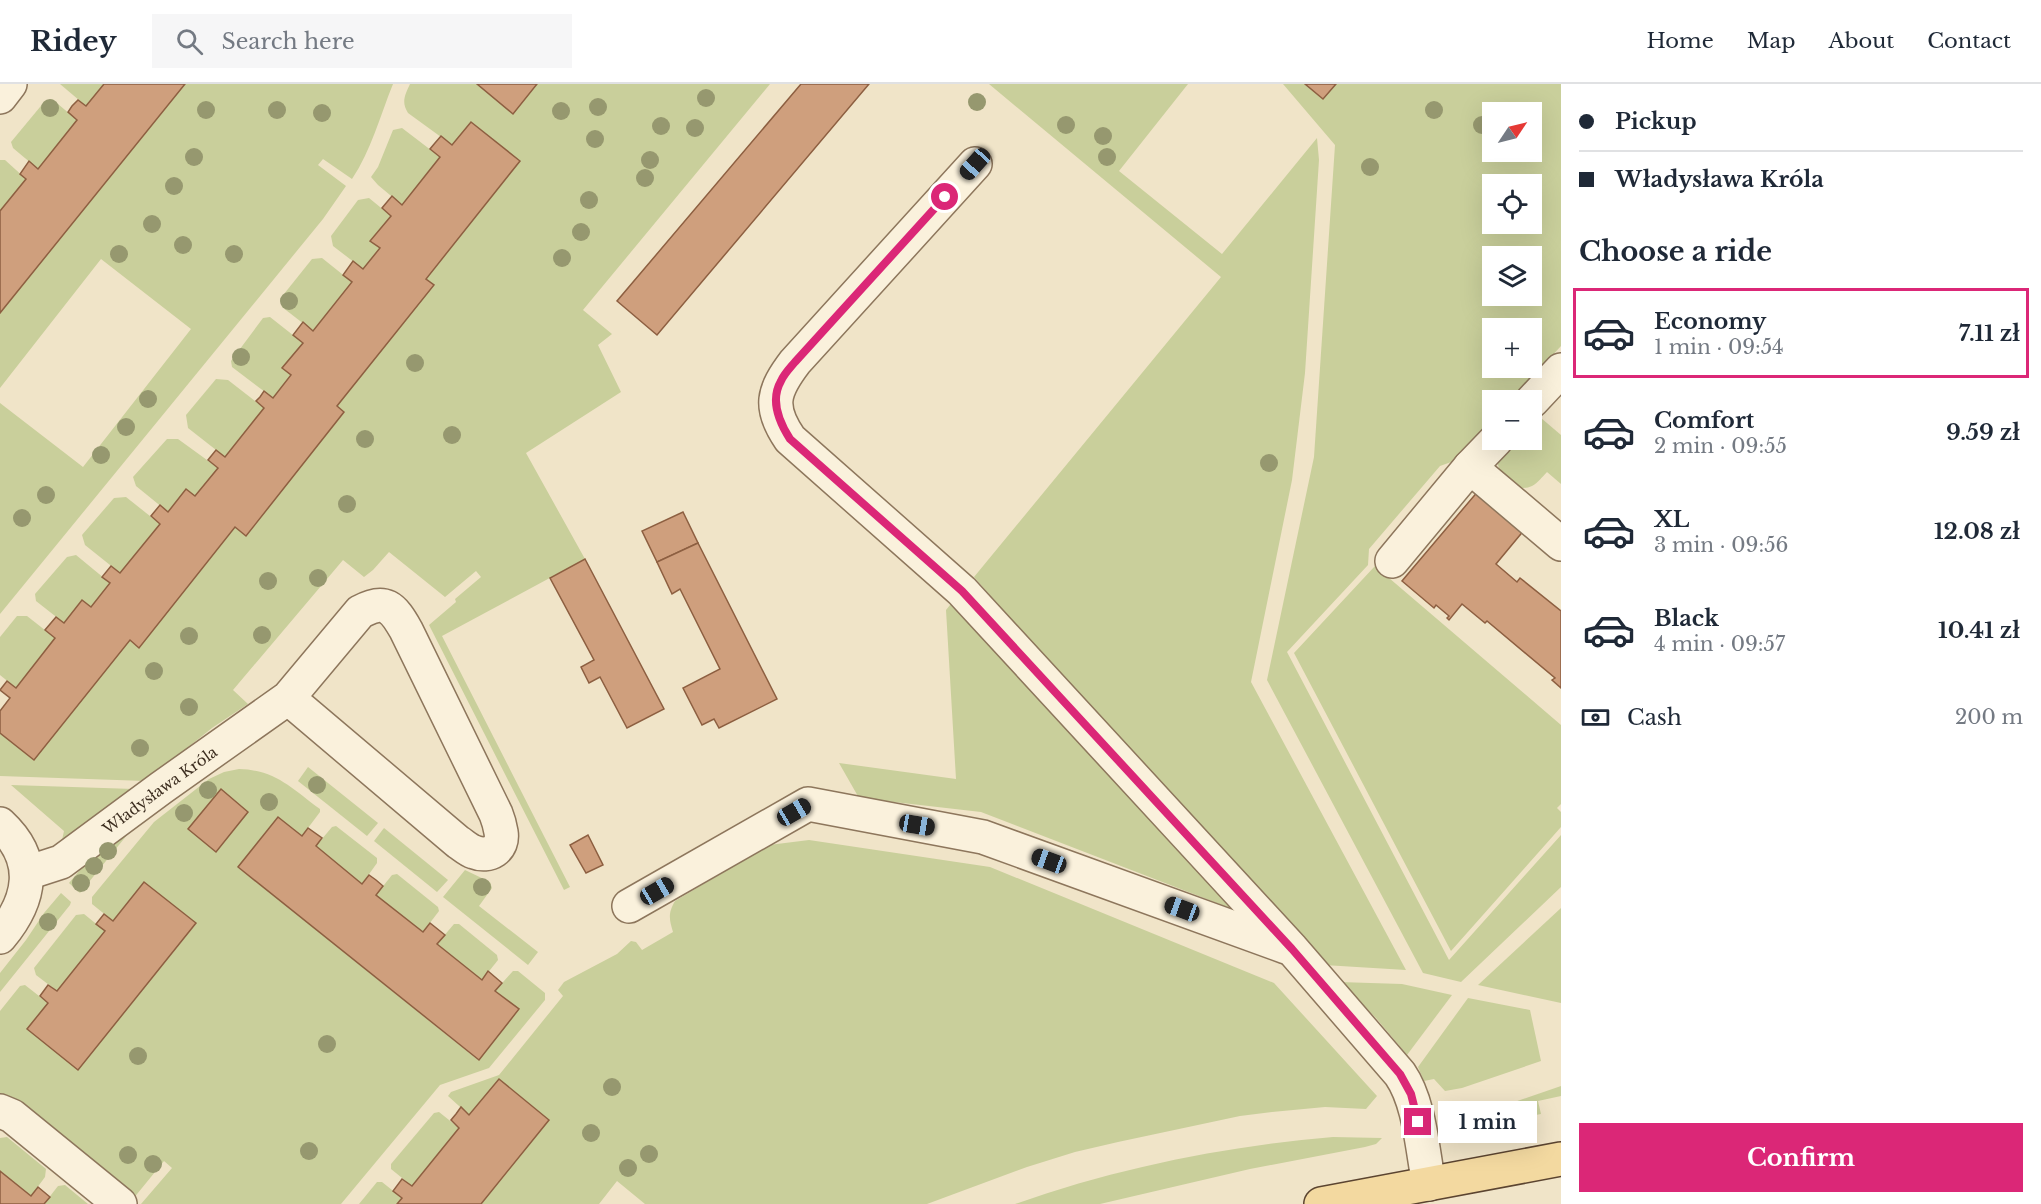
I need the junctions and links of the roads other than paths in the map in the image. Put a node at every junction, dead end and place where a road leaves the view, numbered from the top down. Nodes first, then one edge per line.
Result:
1 (10, 84) edge
2 (0, 97) edge
3 (975, 164) dead end
4 (1561, 370) edge
5 (1542, 390) edge
6 (1486, 450) edge
7 (1470, 467) junction
8 (1561, 544) edge
9 (1392, 561) dead end
10 (288, 698) junction
11 (0, 824) edge
12 (27, 873) junction
13 (629, 906) dead end
14 (0, 937) edge
15 (1292, 949) junction
16 (0, 1111) edge
17 (1561, 1159) edge
18 (1429, 1184) junction
19 (120, 1204) edge
20 (1321, 1204) edge

1 - 2 street
3 - 15 street
4 - 5 street
6 - 7 street
7 - 8 street
7 - 9 street
10 - 10 street, Władysława Króla
10 - 12 street, Władysława Króla
11 - 12 street
12 - 14 street
13 - 15 street
15 - 18 street
16 - 19 street
17 - 18 main road
18 - 20 main road

